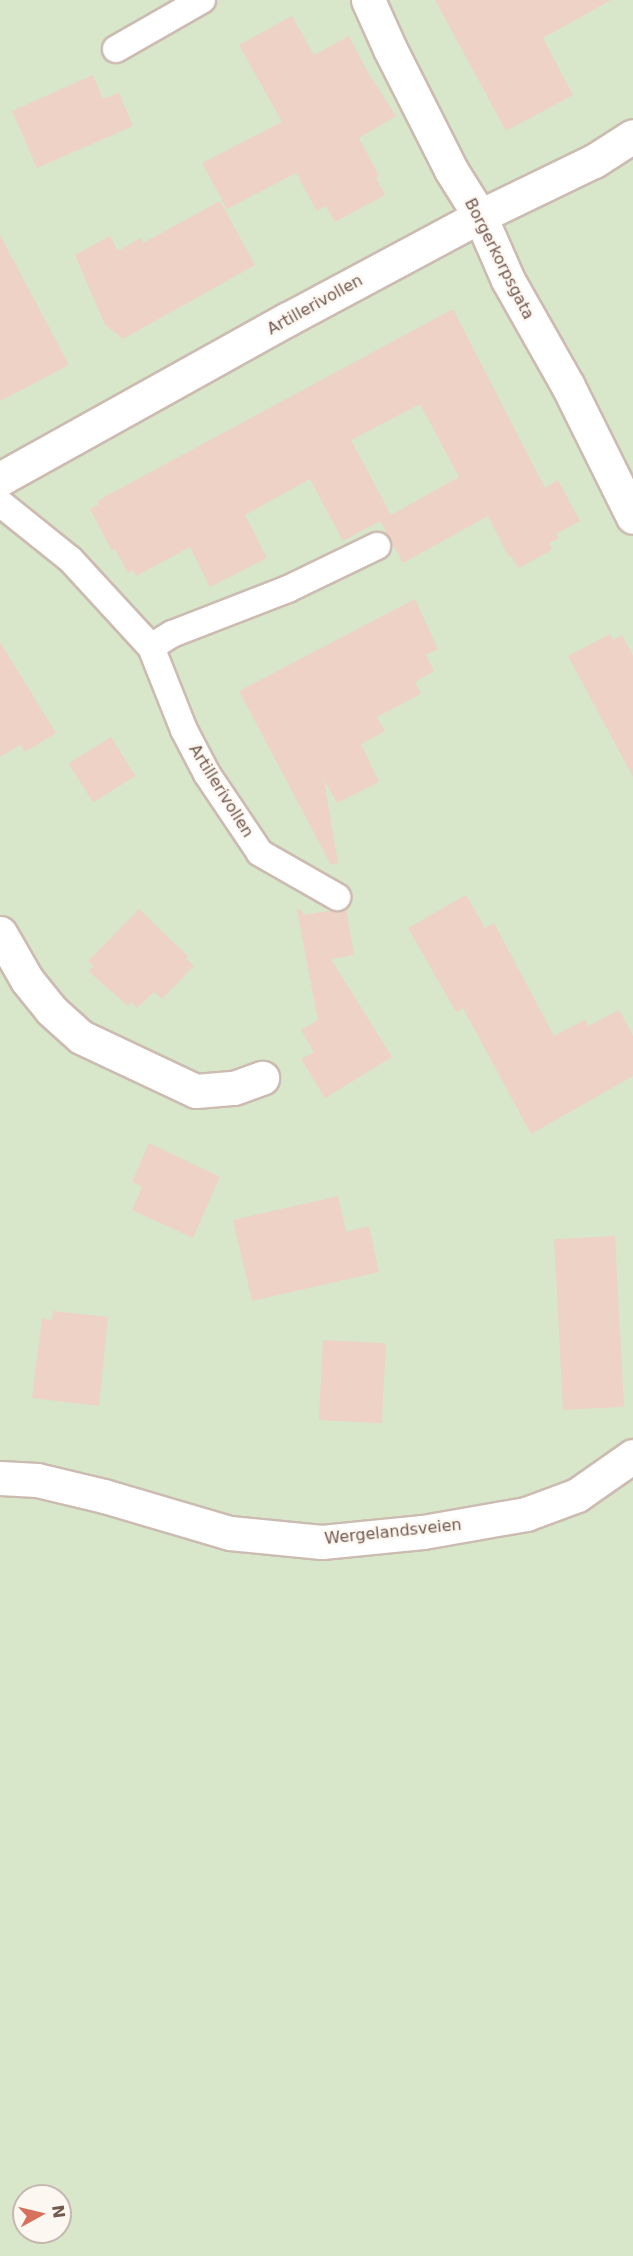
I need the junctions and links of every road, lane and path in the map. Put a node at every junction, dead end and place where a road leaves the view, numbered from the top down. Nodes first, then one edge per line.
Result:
1 (202, 0) edge
2 (368, 0) edge
3 (116, 49) dead end
4 (633, 136) edge
5 (480, 216) junction
6 (0, 479) edge
7 (0, 503) edge
8 (633, 517) edge
9 (377, 546) dead end
10 (151, 647) junction
11 (337, 897) dead end
12 (0, 933) edge
13 (262, 1078) dead end
14 (633, 1456) edge
15 (0, 1478) edge

1 - 3 lane
2 - 5 street, Borgerkorpsgata
4 - 5 street, Artillerivollen
5 - 6 street, Artillerivollen
5 - 8 street, Borgerkorpsgata
7 - 10 lane, Artillerivollen
9 - 10 lane
10 - 11 lane, Artillerivollen
12 - 13 street
14 - 15 street, Wergelandsveien

